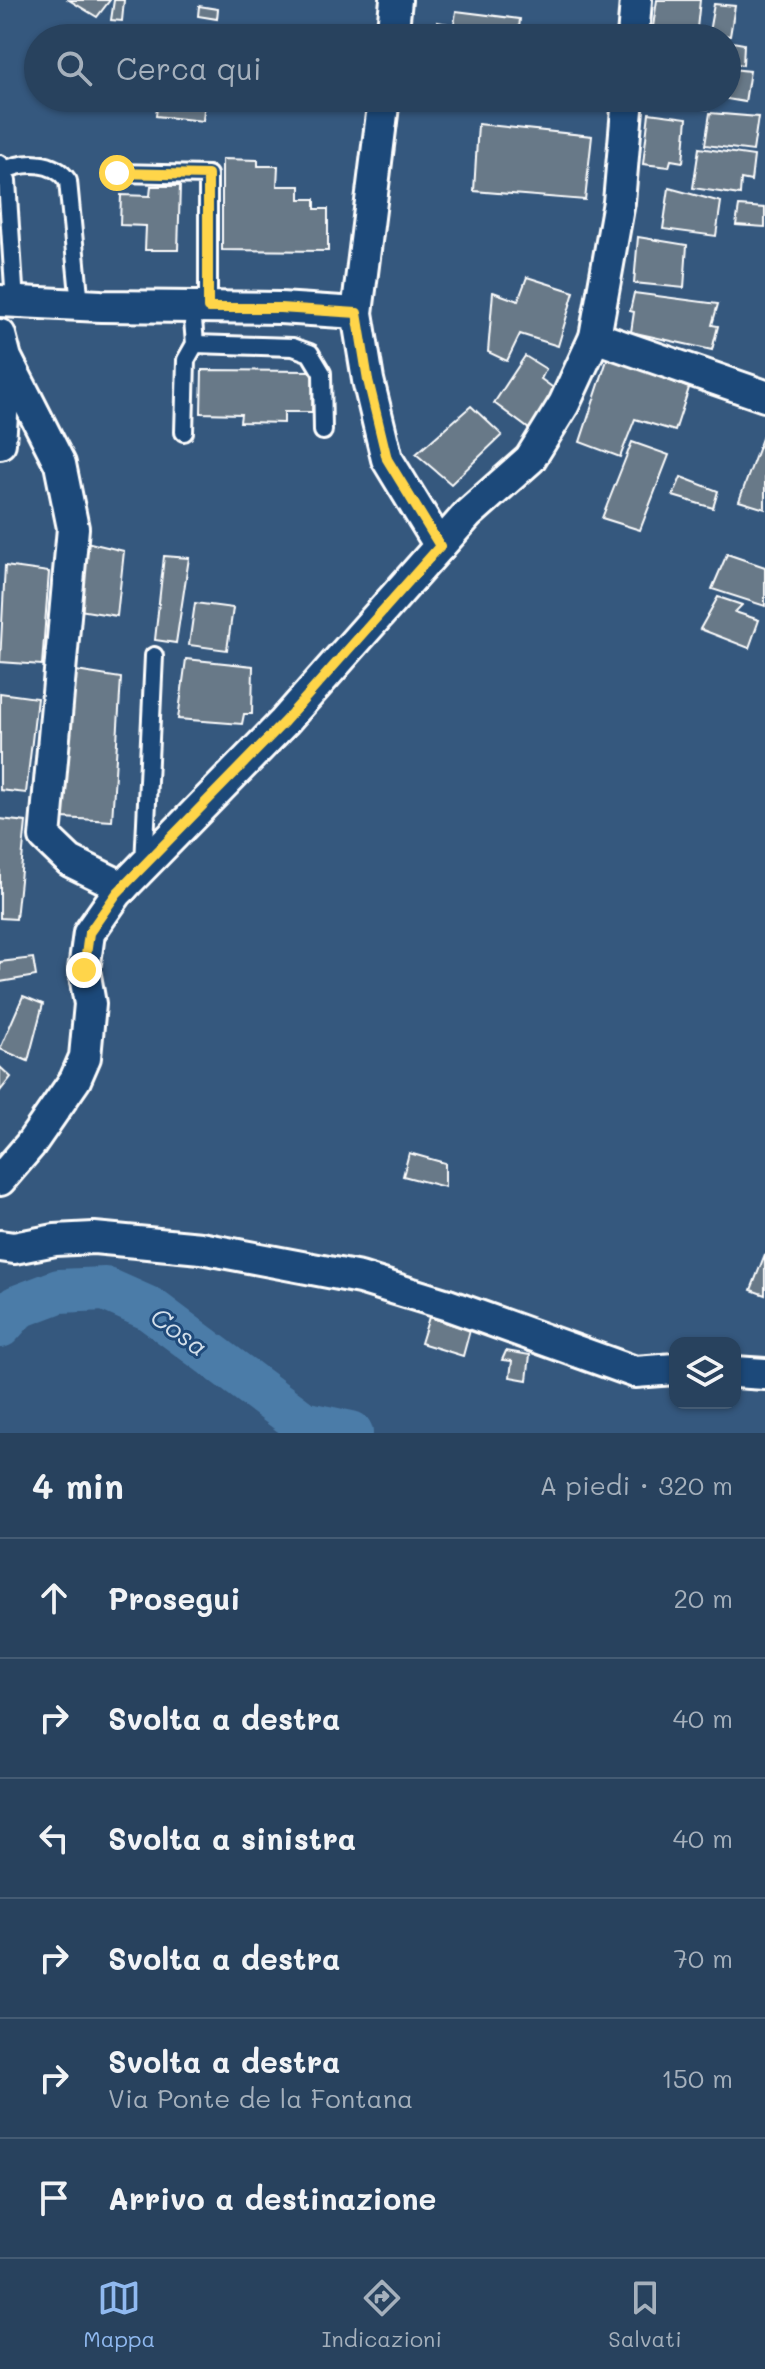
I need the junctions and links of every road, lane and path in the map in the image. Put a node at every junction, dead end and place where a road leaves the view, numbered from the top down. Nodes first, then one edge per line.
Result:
1 (396, 0) edge
2 (636, 0) edge
3 (393, 24) edge
4 (634, 24) edge
5 (382, 112) edge
6 (627, 112) edge
7 (2, 168) edge
8 (117, 173) dead end
9 (8, 302) edge
10 (80, 305) junction
11 (200, 308) junction
12 (357, 313) junction
13 (595, 337) junction
14 (195, 344) junction
15 (3, 346) edge
16 (765, 396) edge
17 (323, 431) dead end
18 (184, 432) dead end
19 (0, 443) edge
20 (440, 546) junction
21 (154, 656) dead end
22 (133, 876) junction
23 (0, 1180) edge
24 (0, 1246) edge
25 (669, 1369) edge
26 (741, 1372) edge
27 (765, 1374) edge

1 - 3 street
2 - 4 street
5 - 12 street
6 - 13 street
7 - 9 lane
7 - 10 lane
8 - 11 lane
9 - 10 street
10 - 11 street
11 - 12 street
11 - 14 lane
12 - 20 street
13 - 16 street
13 - 20 street
14 - 17 lane
14 - 18 lane
15 - 19 street
15 - 22 street
20 - 22 street
21 - 22 lane
22 - 23 street
24 - 25 street
26 - 27 street

